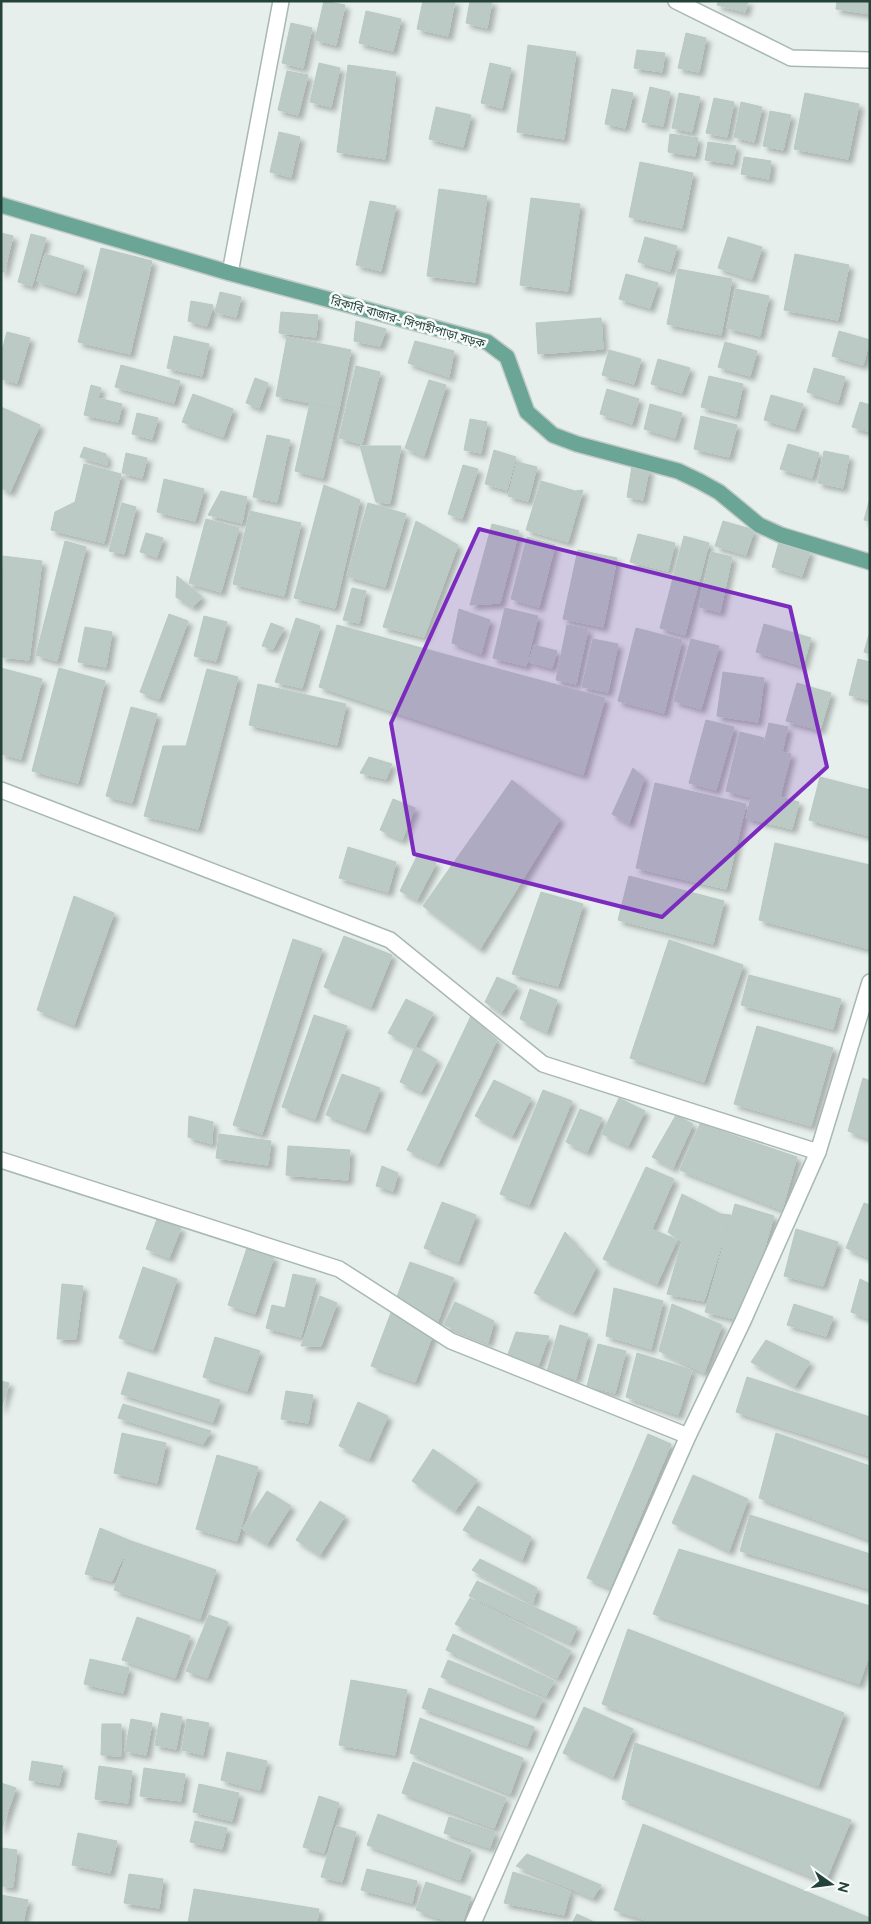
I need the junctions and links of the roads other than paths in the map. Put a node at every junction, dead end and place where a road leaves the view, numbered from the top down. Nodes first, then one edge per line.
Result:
1 (281, 1) edge
2 (676, 1) edge
3 (870, 60) edge
4 (1, 205) edge
5 (230, 273) junction
6 (870, 562) edge
7 (1, 790) edge
8 (870, 982) edge
9 (818, 1152) junction
10 (1, 1160) edge
11 (688, 1436) junction
12 (473, 1923) edge

1 - 5 street
2 - 3 street
4 - 5 main road, রিকাবি বাজার- সিপাহীপাড়া সড়ক
5 - 6 main road, রিকাবি বাজার- সিপাহীপাড়া সড়ক
7 - 9 street
8 - 9 street
9 - 11 street
10 - 11 street
11 - 12 street

